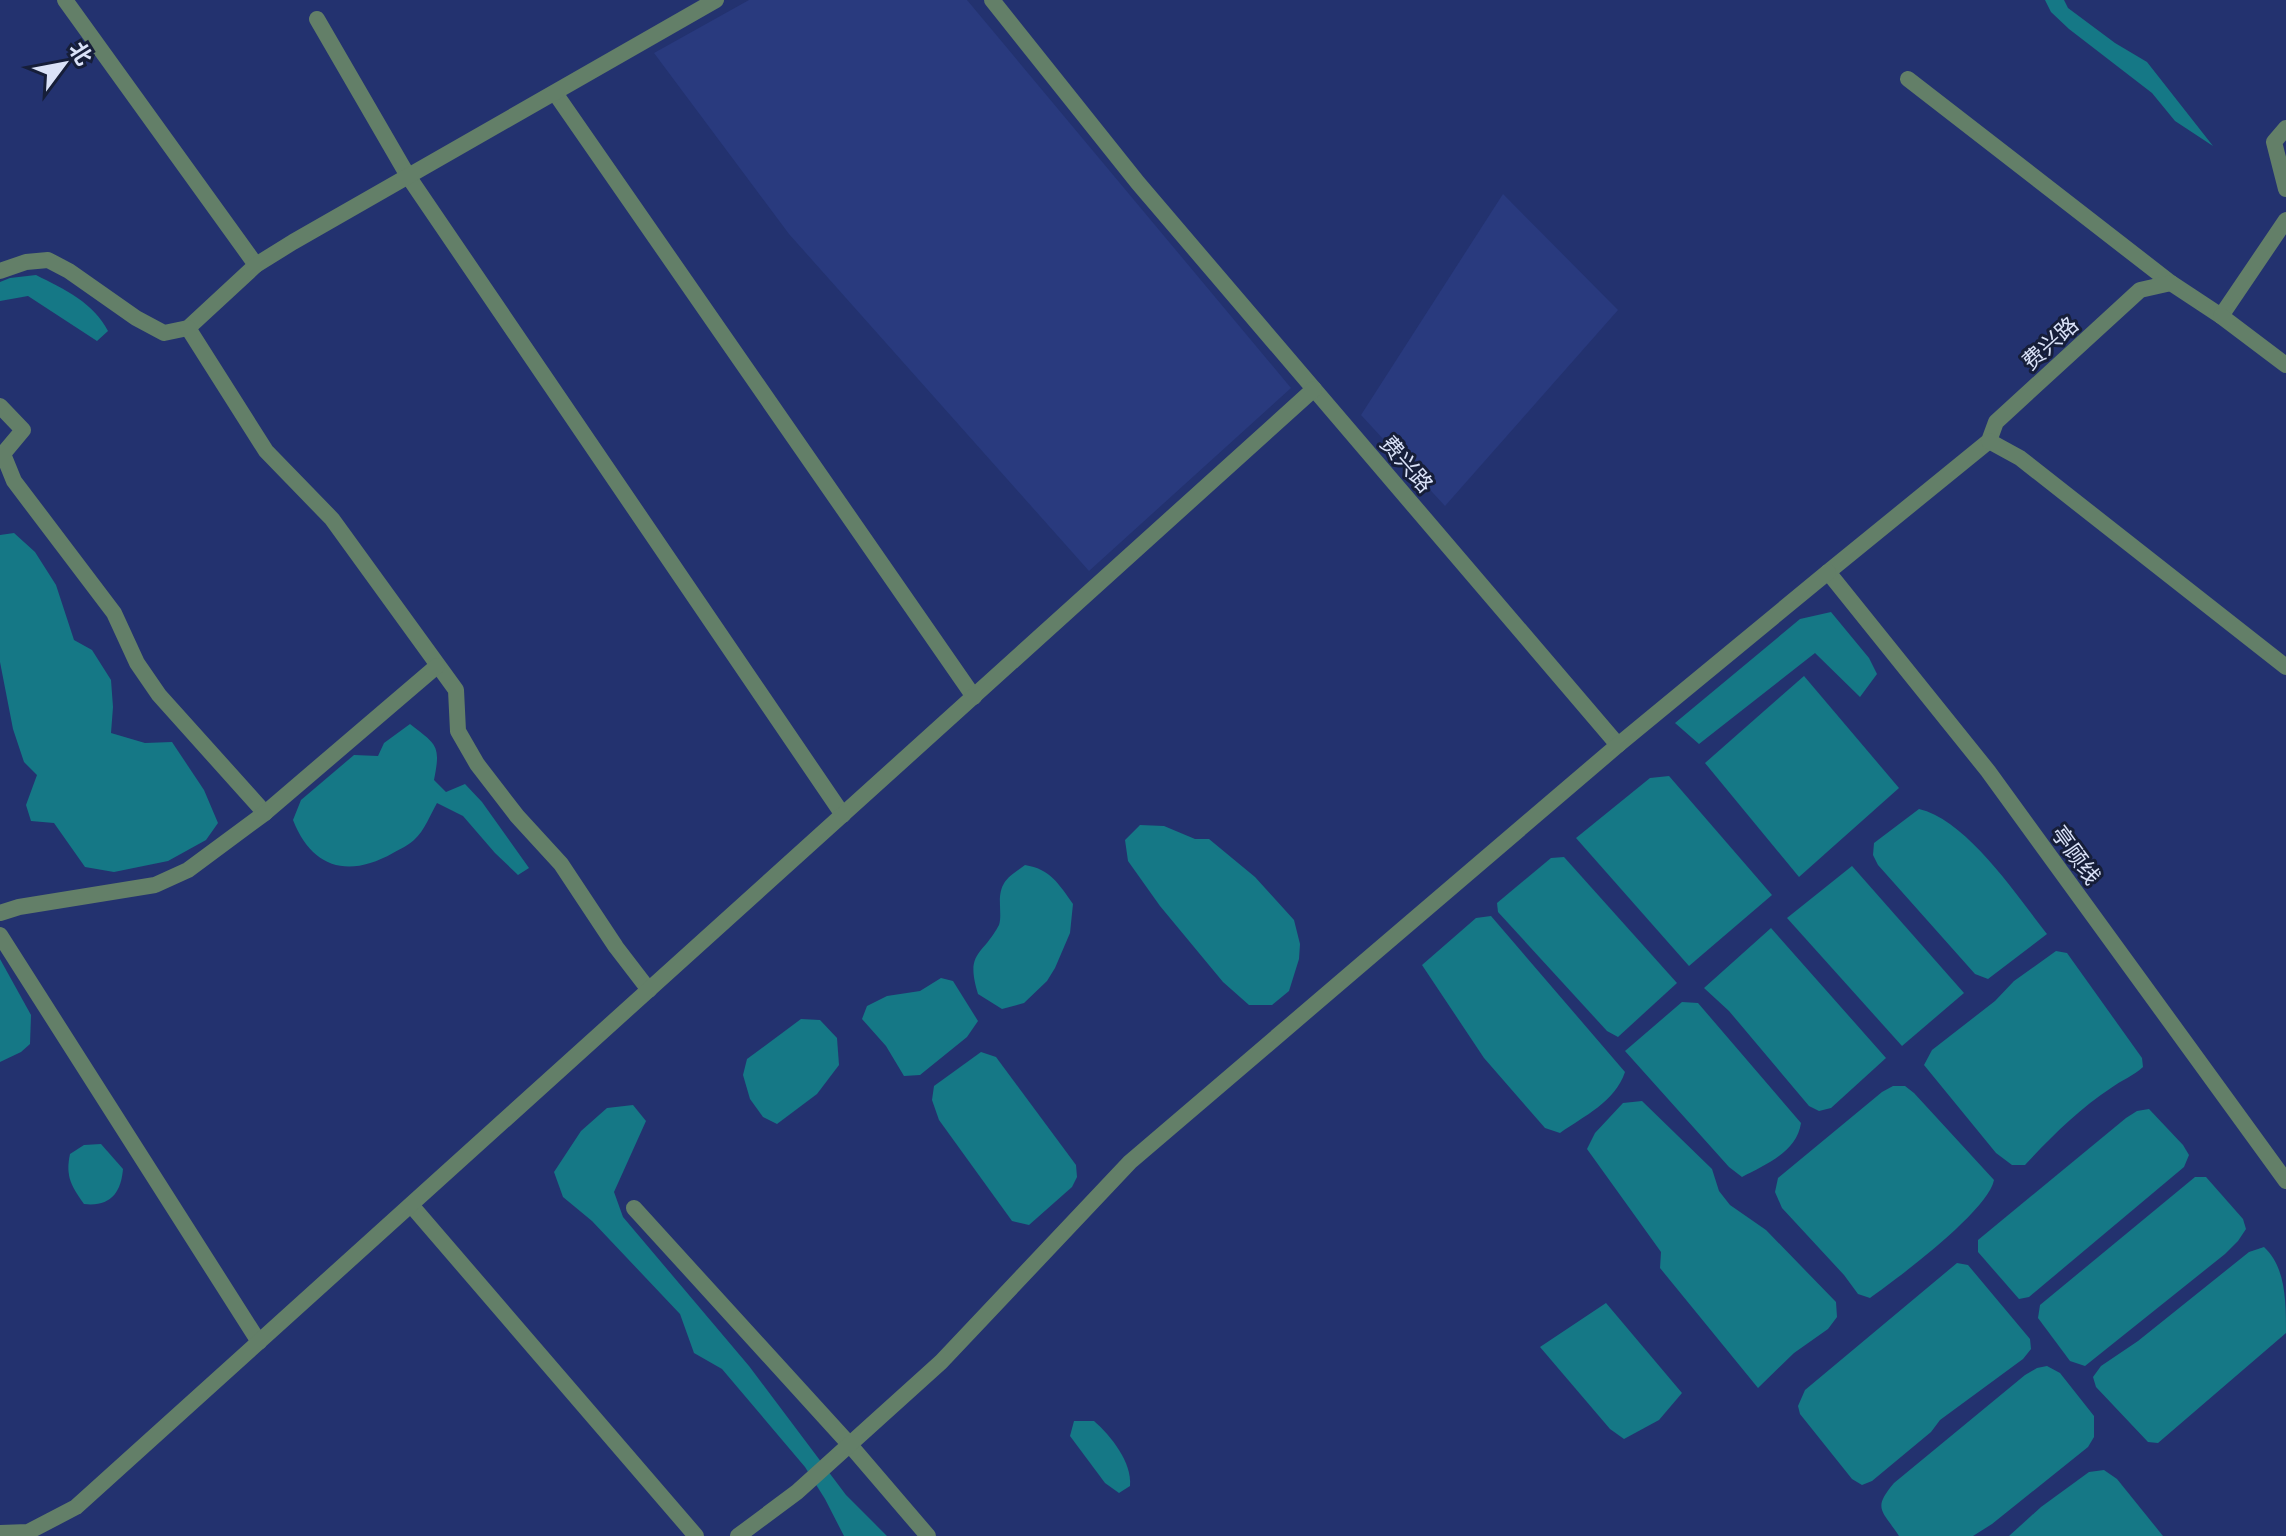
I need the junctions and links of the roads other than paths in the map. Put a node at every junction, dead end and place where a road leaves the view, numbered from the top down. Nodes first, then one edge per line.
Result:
1 (65, 0) edge
2 (716, 0) edge
3 (992, 0) edge
4 (317, 19) dead end
5 (1908, 79) dead end
6 (555, 93) junction
7 (2286, 128) edge
8 (408, 176) junction
9 (2286, 189) edge
10 (2286, 220) edge
11 (256, 265) junction
12 (0, 271) edge
13 (2171, 283) junction
14 (2221, 316) junction
15 (188, 328) junction
16 (2286, 365) edge
17 (1314, 389) junction
18 (0, 406) edge
19 (1989, 441) junction
20 (1832, 568) junction
21 (437, 666) junction
22 (2286, 667) edge
23 (974, 697) junction
24 (1618, 745) junction
25 (265, 813) junction
26 (843, 815) junction
27 (0, 913) edge
28 (0, 935) edge
29 (649, 990) junction
30 (2286, 1181) edge
31 (411, 1205) junction
32 (634, 1208) dead end
33 (259, 1342) junction
34 (846, 1449) junction
35 (0, 1533) edge
36 (696, 1536) edge
37 (738, 1536) edge
38 (928, 1536) edge

1 - 11 street
2 - 6 street
3 - 17 street, 费兴路
4 - 8 street
5 - 13 street
6 - 8 street
6 - 23 street
7 - 9 street
8 - 11 street
8 - 26 street
10 - 14 street
11 - 15 street
12 - 15 street
13 - 14 street
13 - 19 street, 费兴路
14 - 16 street
15 - 21 street
17 - 23 street
17 - 24 street, 费兴路
18 - 25 street
19 - 20 street, 费兴路
19 - 22 street
20 - 24 street, 费兴路
20 - 30 street, 亭顾线
21 - 25 street
21 - 29 street
23 - 26 street
24 - 34 street
25 - 27 street
26 - 29 street
28 - 33 street
29 - 31 street
31 - 33 street
31 - 36 street
32 - 34 street
33 - 35 street
34 - 37 street
34 - 38 street

